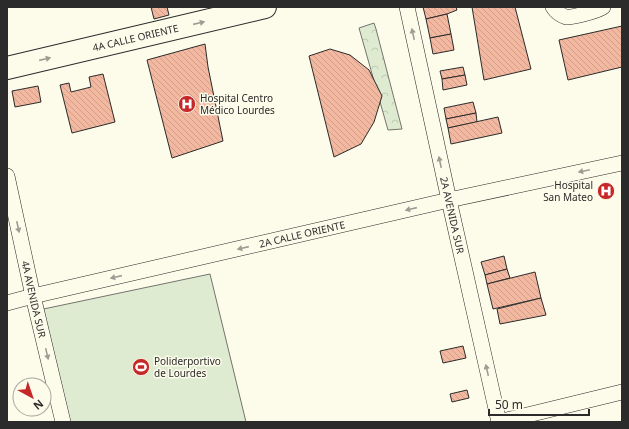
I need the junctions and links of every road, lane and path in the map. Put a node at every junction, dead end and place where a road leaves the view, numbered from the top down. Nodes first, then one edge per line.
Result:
1 (265, 7) edge
2 (407, 7) edge
3 (553, 7) edge
4 (603, 7) edge
5 (7, 68) edge
6 (622, 163) edge
7 (7, 176) edge
8 (449, 200) junction
9 (33, 296) junction
10 (7, 303) edge
11 (622, 392) edge
12 (63, 422) edge
13 (499, 422) edge

5 -> 1 highway, 4A CALLE ORIENTE
8 -> 2 street, 2A AVENIDA SUR
3 - 4 street
6 -> 8 street, 2A CALLE ORIENTE
7 -> 9 street, 4A AVENIDA SUR
8 -> 9 street, 2A CALLE ORIENTE
13 -> 8 street, 2A AVENIDA SUR
9 - 10 street, 2A CALLE ORIENTE
9 -> 12 street, 4A AVENIDA SUR
11 - 13 street

